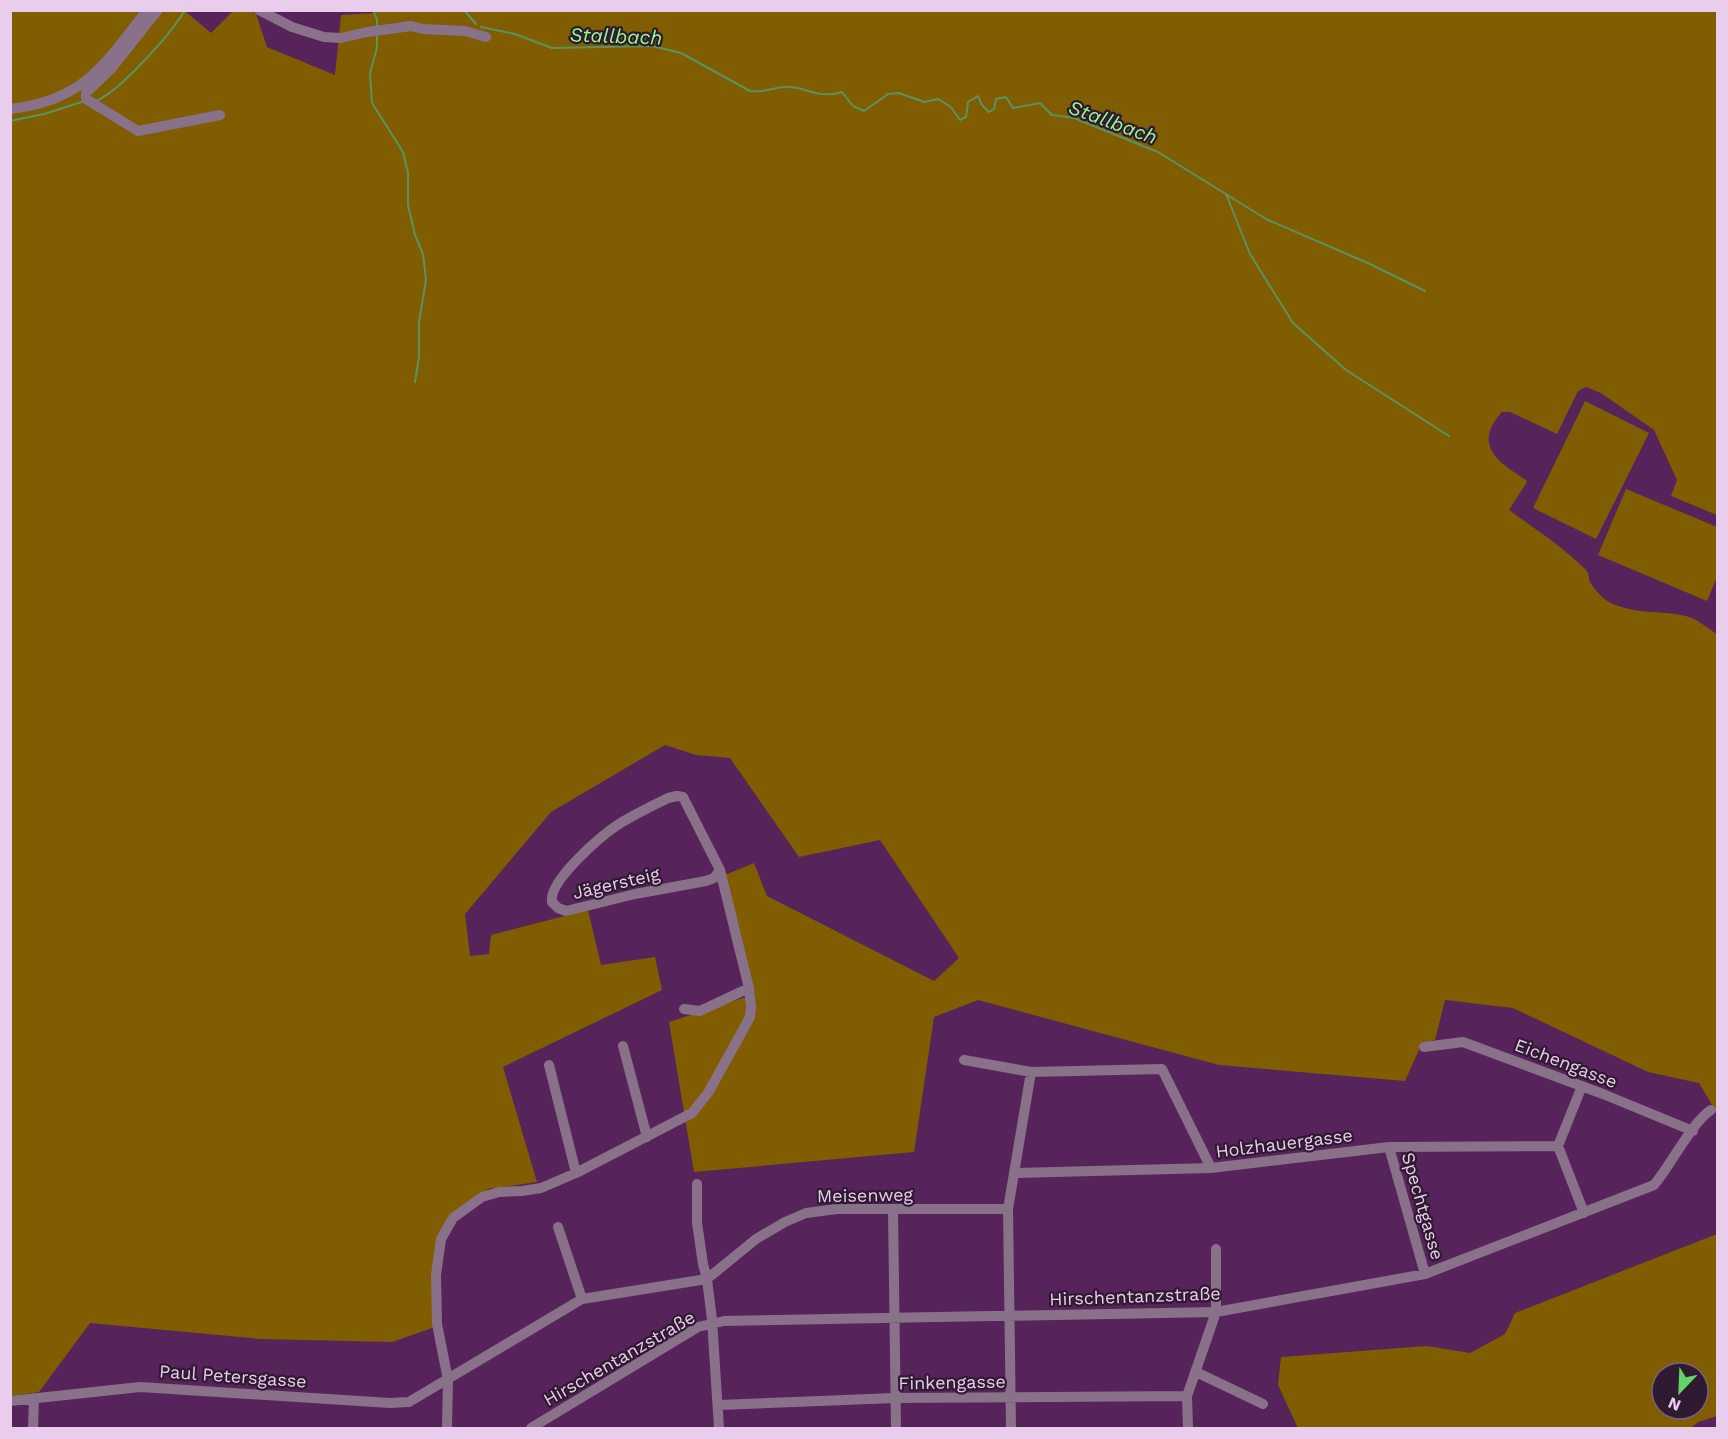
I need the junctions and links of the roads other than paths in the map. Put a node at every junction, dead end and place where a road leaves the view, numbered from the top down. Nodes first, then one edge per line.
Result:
1 (147, 10) edge
2 (158, 10) edge
3 (259, 10) edge
4 (486, 37) dead end
5 (10, 109) edge
6 (220, 115) dead end
7 (720, 870) junction
8 (749, 988) junction
9 (684, 1009) dead end
10 (623, 1046) dead end
11 (1424, 1047) dead end
12 (964, 1060) dead end
13 (549, 1065) dead end
14 (1031, 1072) junction
15 (1582, 1086) junction
16 (1711, 1110) dead end
17 (1693, 1131) junction
18 (647, 1137) junction
19 (1558, 1146) junction
20 (1389, 1147) junction
21 (1211, 1168) junction
22 (576, 1173) junction
23 (1014, 1173) junction
24 (697, 1184) dead end
25 (1008, 1209) junction
26 (893, 1210) junction
27 (1584, 1213) junction
28 (558, 1227) dead end
29 (1216, 1249) dead end
30 (1425, 1274) junction
31 (707, 1279) junction
32 (582, 1299) junction
33 (1216, 1311) junction
34 (1010, 1316) junction
35 (894, 1318) junction
36 (712, 1324) junction
37 (1196, 1372) junction
38 (448, 1380) junction
39 (1187, 1396) junction
40 (1012, 1397) junction
41 (34, 1398) junction
42 (895, 1398) junction
43 (10, 1401) edge
44 (1263, 1404) dead end
45 (718, 1405) junction
46 (33, 1428) edge
47 (447, 1428) edge
48 (531, 1428) edge
49 (719, 1428) edge
50 (896, 1428) edge
51 (1011, 1428) edge
52 (1188, 1428) edge

1 - 5 street
2 - 6 street
3 - 4 street
7 - 7 street, Jägersteig
7 - 8 street
8 - 9 street
8 - 18 street
10 - 18 street
11 - 15 street, Eichengasse
12 - 14 street
13 - 22 street
14 - 21 street
14 - 23 street
15 - 17 street, Eichengasse
15 - 19 street
16 - 17 street, Hirschentanzstraße
17 - 27 street, Hirschentanzstraße
18 - 22 street
19 - 20 street, Holzhauergasse
19 - 27 street
20 - 21 street, Holzhauergasse
20 - 30 street, Spechtgasse
21 - 23 street, Holzhauergasse
22 - 38 street
23 - 25 street
24 - 31 street
25 - 26 street, Meisenweg
25 - 34 street
26 - 31 street, Meisenweg
26 - 35 street
27 - 30 street, Hirschentanzstraße
28 - 32 street
29 - 33 street
30 - 33 street, Hirschentanzstraße
31 - 32 street
31 - 36 street
32 - 38 street
33 - 34 street, Hirschentanzstraße
33 - 37 street
34 - 35 street, Hirschentanzstraße
34 - 40 street
35 - 36 street, Hirschentanzstraße
35 - 42 street
36 - 45 street
36 - 48 street, Hirschentanzstraße
37 - 39 street
37 - 44 street
38 - 41 street, Paul Petersgasse
38 - 47 street
39 - 40 street, Finkengasse
39 - 52 street
40 - 42 street, Finkengasse
40 - 51 street
41 - 43 street, Paul Petersgasse
41 - 46 street
42 - 45 street, Finkengasse
42 - 50 street
45 - 49 street

